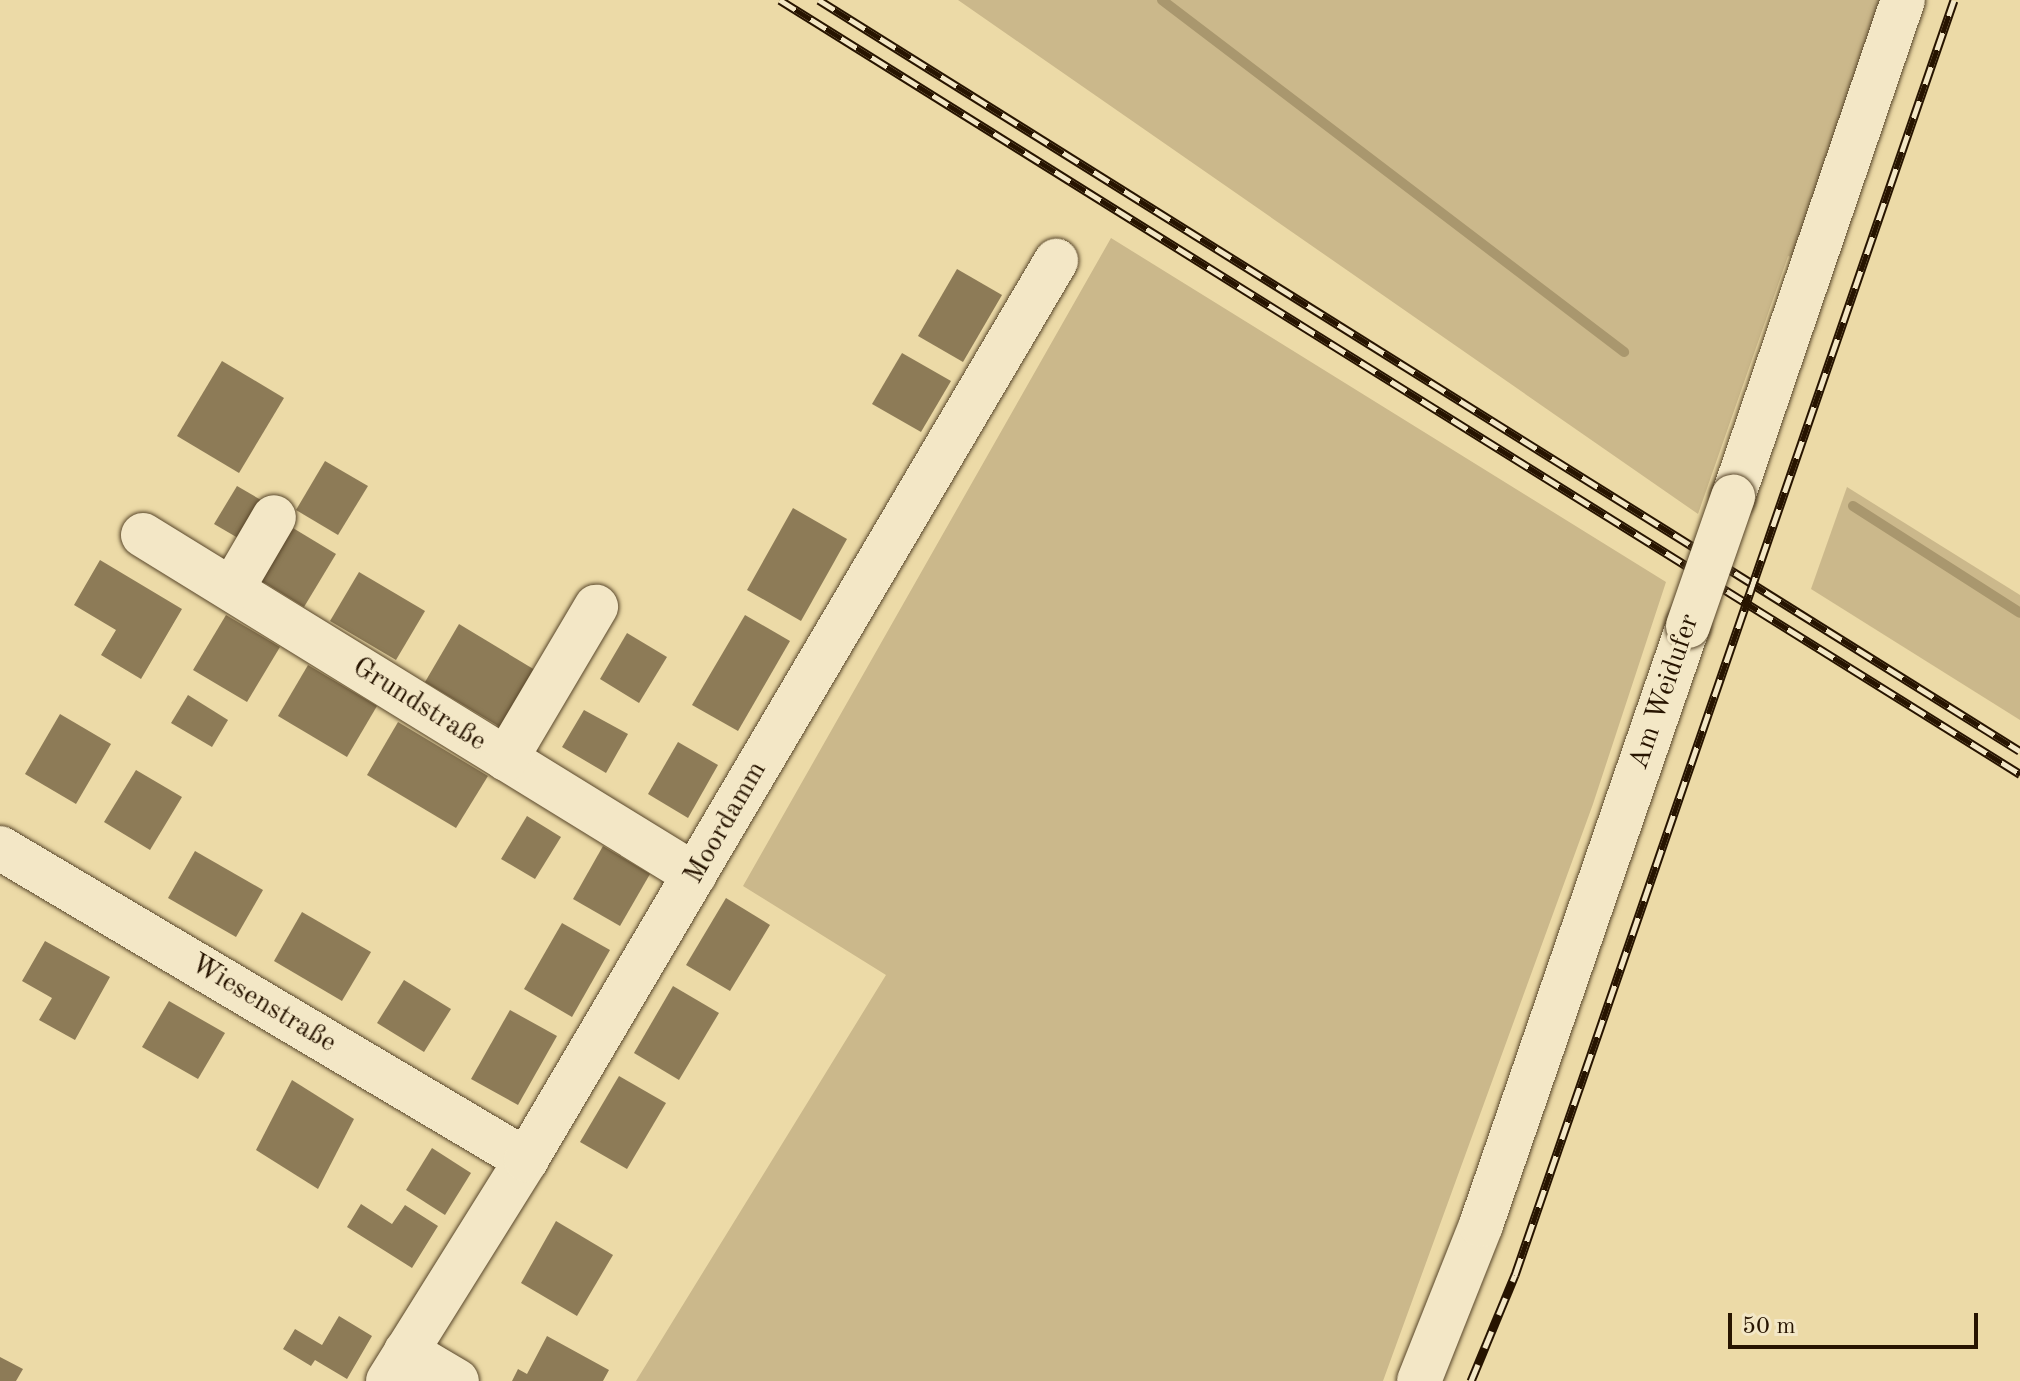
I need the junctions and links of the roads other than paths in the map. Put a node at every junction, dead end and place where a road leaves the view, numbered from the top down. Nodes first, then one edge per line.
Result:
1 (1903, 0) edge
2 (1056, 261) dead end
3 (274, 517) dead end
4 (143, 535) dead end
5 (232, 589) junction
6 (596, 607) dead end
7 (506, 759) junction
8 (0, 848) edge
9 (695, 875) junction
10 (526, 1160) junction
11 (397, 1366) edge
12 (457, 1381) edge
13 (1419, 1381) edge

1 - 13 street, Am Weidufer, bridge
2 - 9 street, Moordamm
3 - 5 street
4 - 5 street, Grundstraße
5 - 7 street, Grundstraße
6 - 7 street
7 - 9 street, Grundstraße
8 - 10 street, Wiesenstraße
9 - 10 street, Moordamm
10 - 11 street, Moordamm
11 - 12 street

